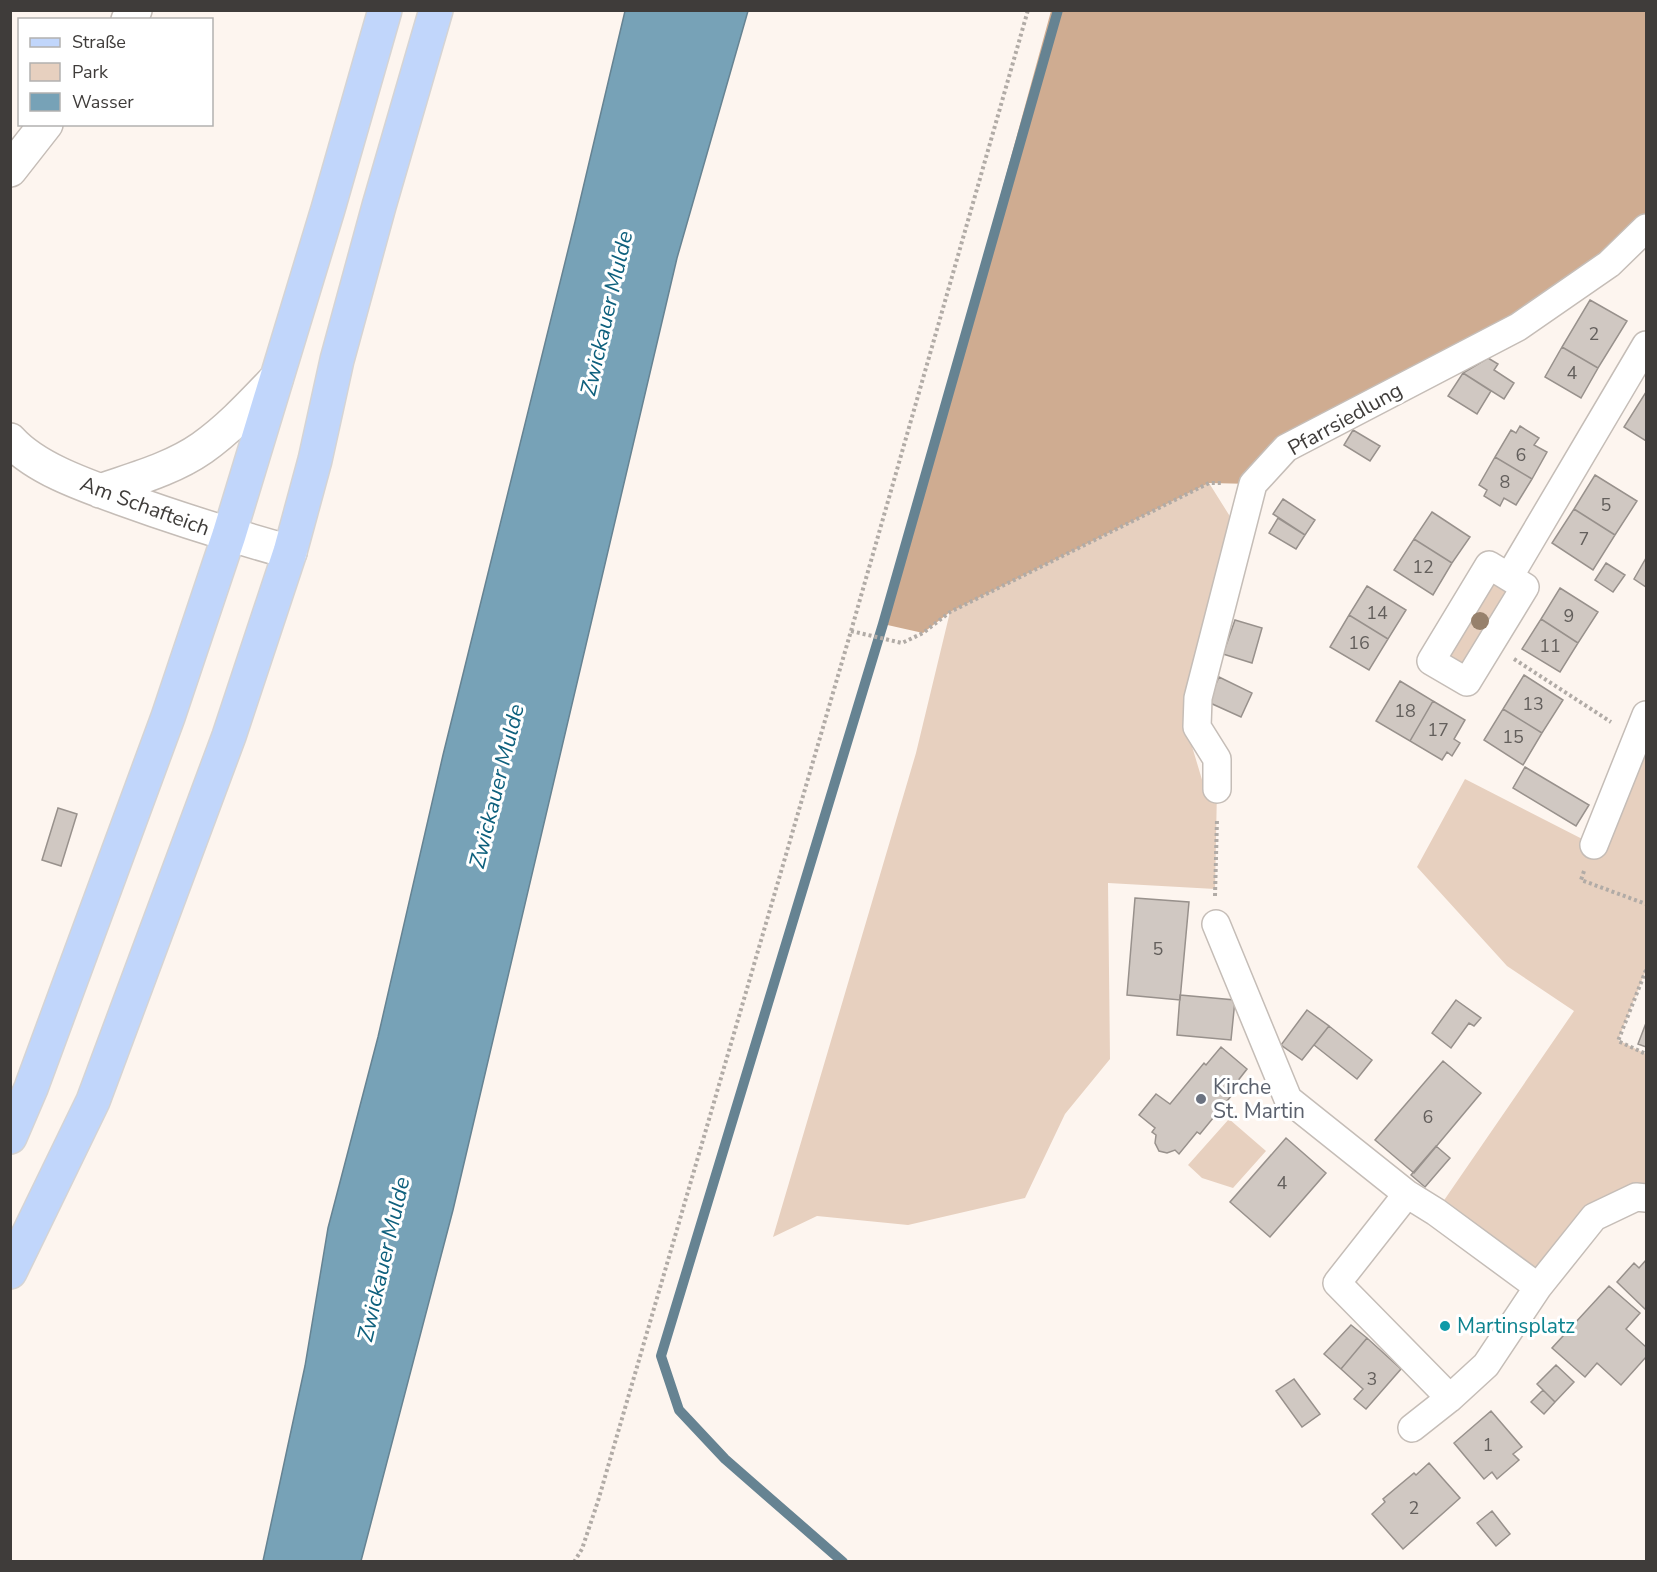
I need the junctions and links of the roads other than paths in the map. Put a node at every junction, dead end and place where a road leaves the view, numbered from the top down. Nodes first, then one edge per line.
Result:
1 (385, 10) edge
2 (436, 10) edge
3 (44, 126) edge
4 (10, 170) edge
5 (1647, 228) edge
6 (1647, 345) edge
7 (276, 379) junction
8 (10, 440) edge
9 (100, 491) junction
10 (229, 535) junction
11 (290, 552) junction
12 (1509, 578) junction
13 (1642, 727) edge
14 (1217, 789) road end
15 (1594, 845) road end
16 (1216, 924) road end
17 (10, 1137) edge
18 (1407, 1194) junction
19 (1641, 1197) edge
20 (10, 1272) edge
21 (1538, 1287) junction
22 (1450, 1398) junction
23 (1412, 1428) dead end

1 - 7 main road
2 - 11 main road
3 - 4 street
5 - 14 street, Pfarrsiedlung
6 - 12 street
7 - 9 street
7 - 10 main road
8 - 9 street, Am Schafteich
9 - 10 street, Am Schafteich
10 - 11 street, Am Schafteich
10 - 17 main road
11 - 20 main road
12 - 12 street
13 - 15 street
16 - 18 street
18 - 21 street
18 - 22 street
19 - 21 street
21 - 22 street
22 - 23 street

